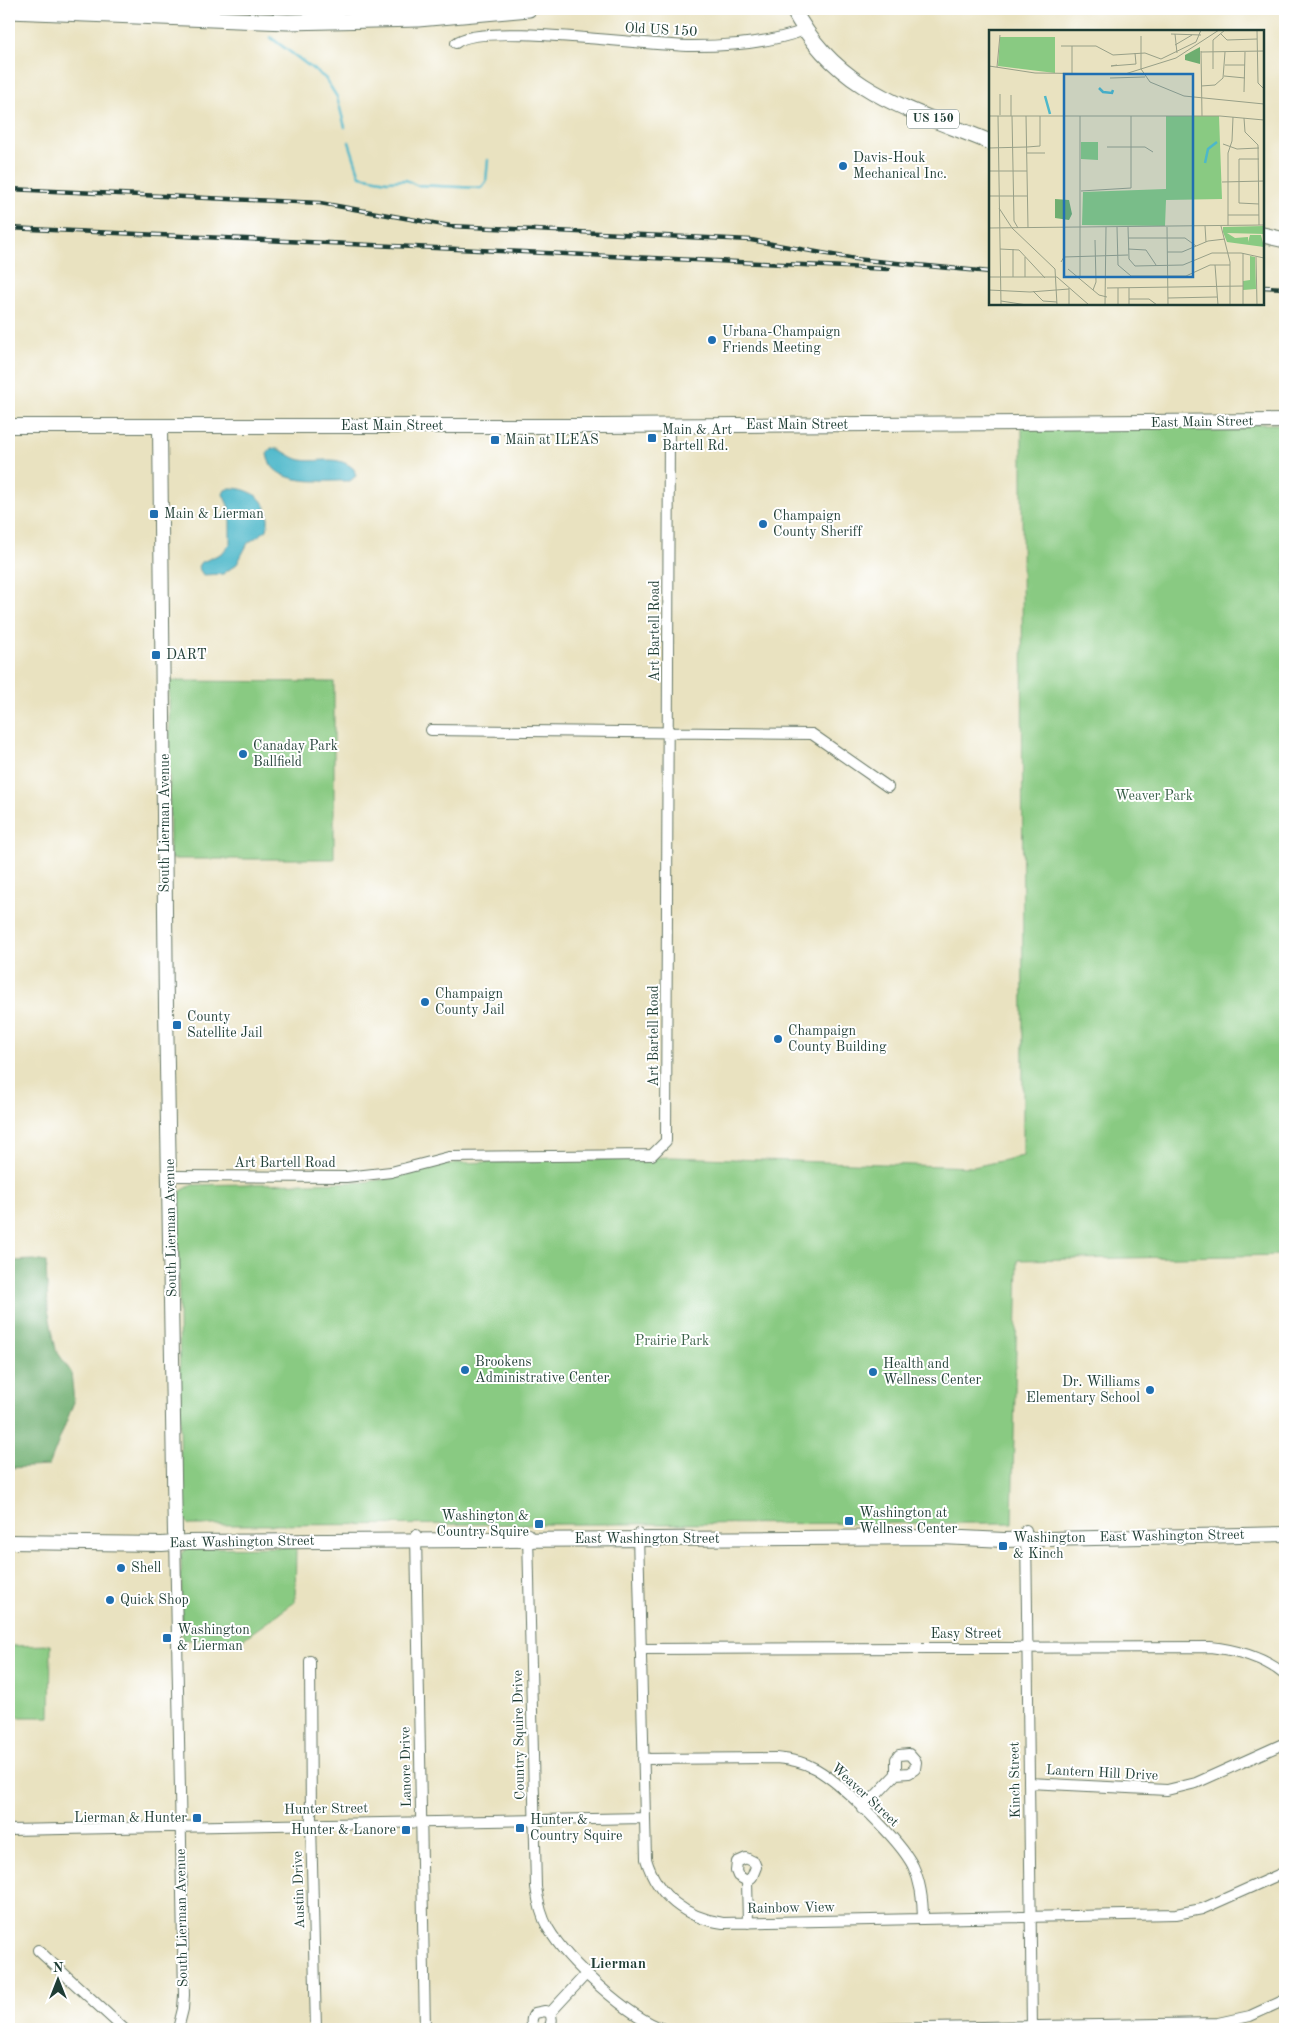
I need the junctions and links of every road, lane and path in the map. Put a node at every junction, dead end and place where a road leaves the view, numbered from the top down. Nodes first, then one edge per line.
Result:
1 (529, 9) edge
2 (793, 9) edge
3 (9, 11) edge
4 (82, 11) edge
5 (805, 30) junction
6 (456, 43) dead end
7 (989, 142) edge
8 (1264, 236) edge
9 (1285, 240) edge
10 (1285, 421) edge
11 (9, 426) edge
12 (160, 426) junction
13 (669, 426) junction
14 (431, 730) dead end
15 (669, 733) junction
16 (888, 787) dead end
17 (170, 1176) junction
18 (1285, 1528) edge
19 (1026, 1534) junction
20 (1285, 1534) edge
21 (9, 1536) edge
22 (528, 1536) junction
23 (638, 1536) junction
24 (416, 1537) junction
25 (176, 1539) junction
26 (9, 1542) edge
27 (1028, 1647) junction
28 (640, 1649) junction
29 (310, 1661) dead end
30 (1285, 1672) edge
31 (1285, 1743) edge
32 (643, 1759) junction
33 (896, 1774) dead end
34 (1029, 1783) junction
35 (863, 1809) junction
36 (644, 1818) junction
37 (534, 1820) junction
38 (420, 1822) junction
39 (311, 1823) junction
40 (180, 1825) junction
41 (9, 1830) edge
42 (1285, 1872) edge
43 (747, 1881) dead end
44 (1030, 1917) junction
45 (923, 1919) junction
46 (748, 1923) junction
47 (38, 1950) dead end
48 (587, 1972) junction
49 (1285, 2000) edge
50 (550, 2013) junction
51 (1032, 2028) edge
52 (124, 2029) edge
53 (178, 2029) edge
54 (316, 2029) edge
55 (425, 2029) edge
56 (535, 2029) edge
57 (548, 2029) edge
58 (664, 2029) edge
59 (872, 2029) edge

1 - 4 main road
2 - 5 main road, US 150
3 - 4 main road
5 - 6 street, Old US 150
5 - 7 main road, US 150
8 - 9 main road
10 - 13 main road, East Main Street
11 - 12 main road, East Main Street
12 - 13 main road, East Main Street
12 - 17 main road, South Lierman Avenue
13 - 15 street, Art Bartell Road
14 - 15 street
15 - 16 street
15 - 17 street, Art Bartell Road
17 - 25 main road, South Lierman Avenue
18 - 19 main road, East Washington Street
19 - 20 main road, East Washington Street
19 - 23 main road, East Washington Street
19 - 27 street, Kinch Street
21 - 25 main road, East Washington Street
22 - 23 main road, East Washington Street
22 - 24 main road, East Washington Street
22 - 37 street, Country Squire Drive
23 - 28 street, Rainbow View
24 - 25 main road, East Washington Street
24 - 38 street, Lanore Drive
25 - 26 main road, East Washington Street
25 - 40 street, South Lierman Avenue
27 - 28 street, Easy Street
27 - 30 street, Easy Street
27 - 34 street, Kinch Street
28 - 32 street, Rainbow View
29 - 39 street, Austin Drive
31 - 34 street, Lantern Hill Drive
32 - 35 street, Weaver Street
32 - 36 street, Rainbow View
33 - 35 street
34 - 44 street, Kinch Street
35 - 45 street, Weaver Street
36 - 37 street, Hunter Street
36 - 46 street, Rainbow View
37 - 38 street, Hunter Street
37 - 48 street, Country Squire Drive
38 - 39 street, Hunter Street
38 - 55 street, Lanore Drive
39 - 40 street, Hunter Street
39 - 54 street, Austin Drive
40 - 41 street, Hunter Street
40 - 53 street, South Lierman Avenue
42 - 44 street, Rainbow View
43 - 46 street
44 - 45 street, Rainbow View
44 - 51 street, Kinch Street
45 - 46 street, Rainbow View
47 - 52 street
48 - 50 street
48 - 58 street, Country Squire Drive
49 - 51 street
50 - 56 street
50 - 57 street
51 - 59 street

